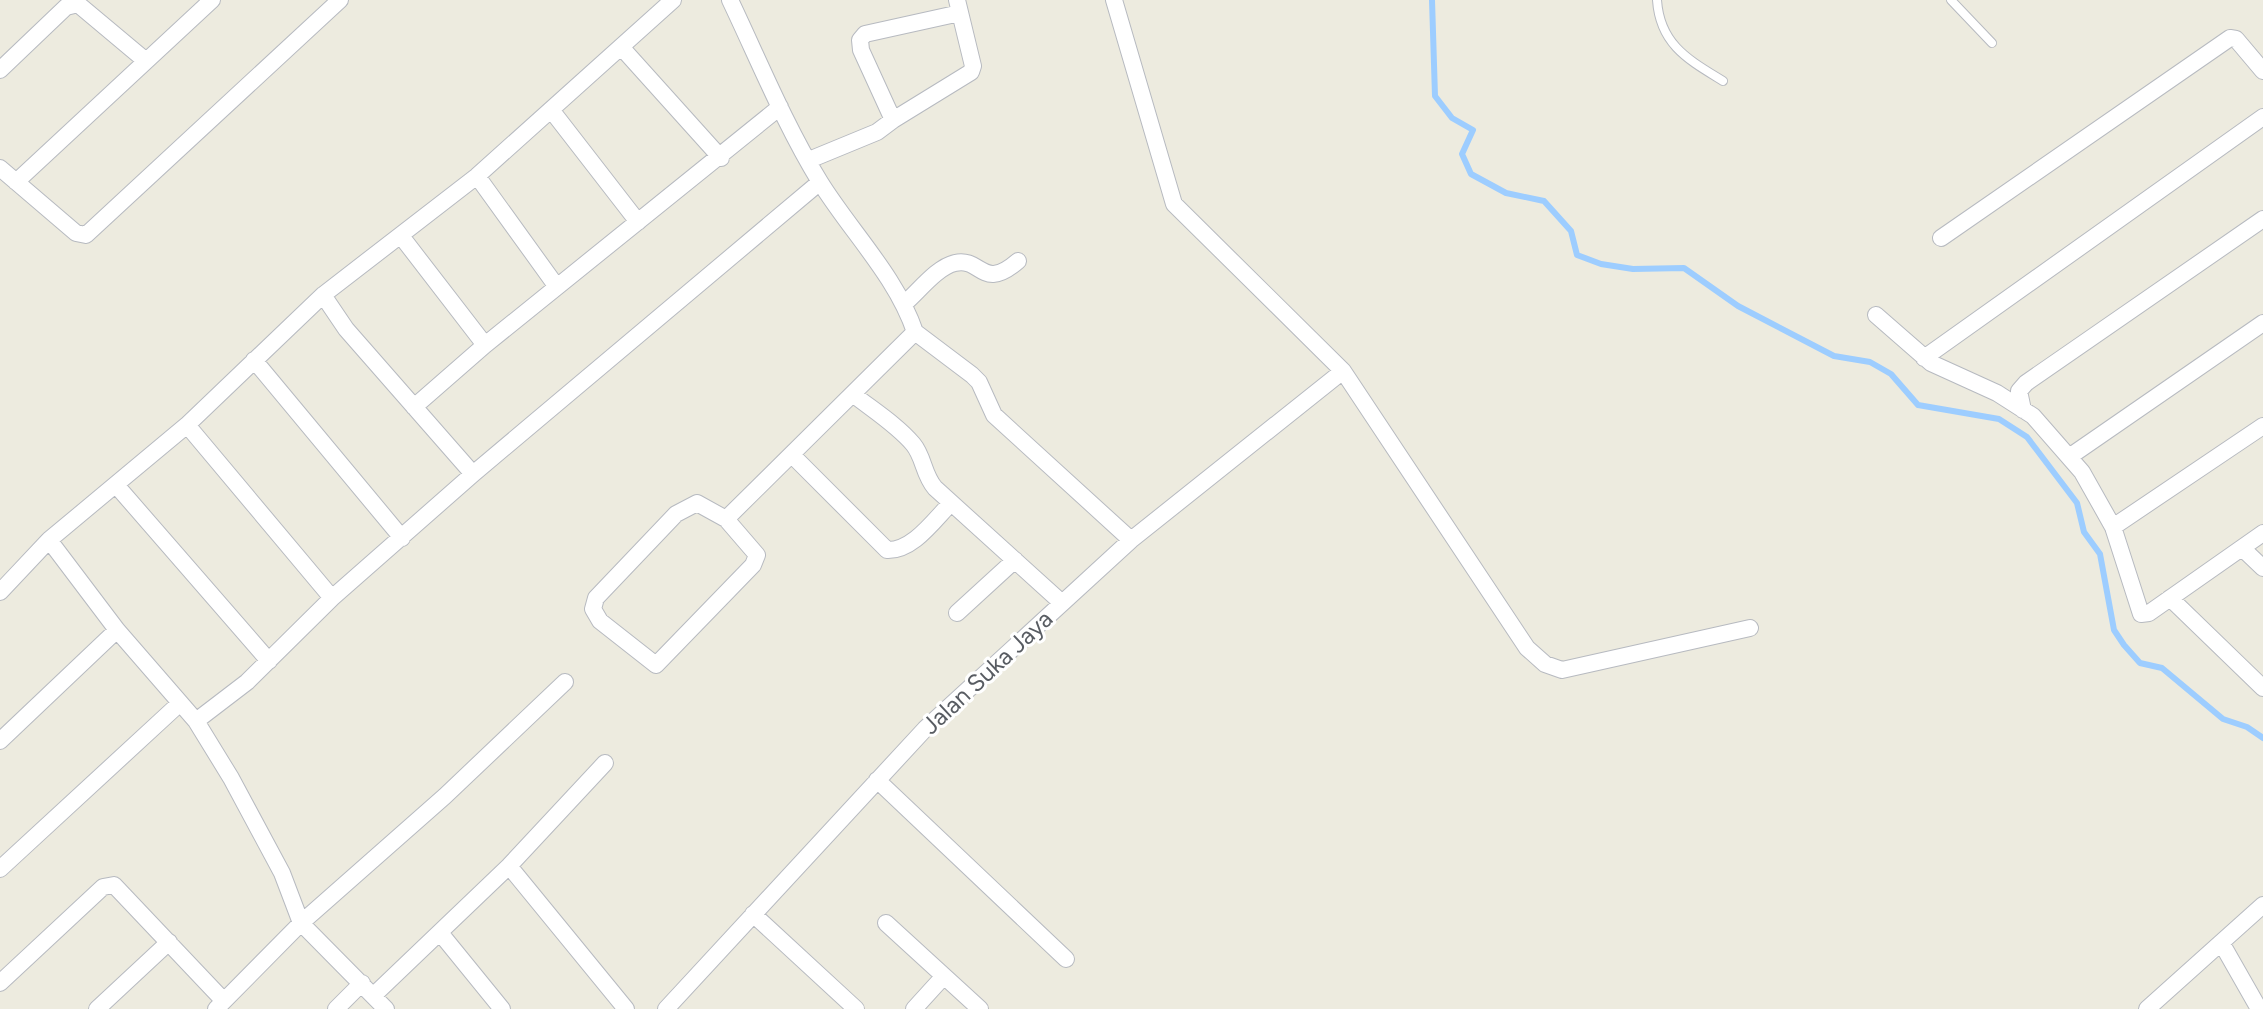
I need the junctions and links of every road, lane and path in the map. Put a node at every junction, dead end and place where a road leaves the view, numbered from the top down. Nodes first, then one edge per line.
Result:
1 (212, 0) edge
2 (340, 0) edge
3 (673, 0) edge
4 (730, 0) edge
5 (1114, 0) edge
6 (1657, 0) edge
7 (1951, 0) edge
8 (959, 7) edge
9 (1992, 43) dead end
10 (622, 48) junction
11 (146, 61) junction
12 (0, 70) edge
13 (2263, 71) edge
14 (1723, 81) dead end
15 (780, 107) junction
16 (552, 111) junction
17 (2263, 117) edge
18 (893, 120) junction
19 (721, 158) junction
20 (809, 160) junction
21 (0, 168) edge
22 (477, 176) junction
23 (16, 182) junction
24 (820, 182) junction
25 (2263, 219) edge
26 (638, 222) junction
27 (401, 236) junction
28 (1941, 238) dead end
29 (1018, 261) dead end
30 (557, 287) junction
31 (323, 295) junction
32 (905, 303) junction
33 (1876, 315) dead end
34 (2263, 323) edge
35 (915, 332) junction
36 (485, 345) junction
37 (1924, 358) junction
38 (254, 360) junction
39 (1343, 371) junction
40 (854, 395) junction
41 (414, 407) junction
42 (2023, 410) junction
43 (187, 425) junction
44 (2263, 426) edge
45 (792, 455) junction
46 (2069, 457) junction
47 (473, 474) junction
48 (116, 485) junction
49 (951, 503) junction
50 (726, 519) junction
51 (2113, 527) junction
52 (2263, 533) edge
53 (402, 538) junction
54 (49, 540) junction
55 (1131, 540) junction
56 (2242, 548) junction
57 (1015, 560) junction
58 (2263, 568) edge
59 (0, 592) edge
60 (332, 598) junction
61 (2170, 598) junction
62 (1062, 603) junction
63 (957, 613) dead end
64 (1750, 628) dead end
65 (117, 630) junction
66 (269, 661) junction
67 (565, 682) dead end
68 (2263, 688) edge
69 (179, 704) junction
70 (196, 721) junction
71 (0, 741) edge
72 (605, 763) dead end
73 (877, 780) junction
74 (509, 866) junction
75 (0, 869) edge
76 (2263, 905) edge
77 (753, 914) junction
78 (301, 923) junction
79 (886, 923) dead end
80 (441, 934) junction
81 (169, 942) junction
82 (2222, 944) junction
83 (1066, 959) dead end
84 (944, 976) junction
85 (0, 983) edge
86 (368, 989) junction
87 (220, 1005) edge
88 (2154, 1007) edge
89 (97, 1009) edge
90 (336, 1009) edge
91 (386, 1009) edge
92 (502, 1009) edge
93 (626, 1009) edge
94 (666, 1009) edge
95 (856, 1009) edge
96 (914, 1009) edge
97 (980, 1009) edge
98 (2259, 1009) edge

1 - 11 street
2 - 23 street
3 - 10 street
4 - 15 street
5 - 39 street
6 - 14 lane
7 - 9 lane
8 - 18 street
8 - 18 street
10 - 16 street
10 - 19 street
11 - 12 street
11 - 23 street
13 - 28 street
15 - 19 street
15 - 20 street
16 - 22 street
16 - 26 street
17 - 37 street
18 - 20 street
19 - 26 street
20 - 24 street
21 - 23 street
22 - 27 street
22 - 30 street
24 - 32 street
24 - 47 street
25 - 42 street
26 - 30 street
27 - 31 street
27 - 36 street
29 - 32 street
30 - 36 street
31 - 38 street
31 - 41 street
32 - 35 street
33 - 37 street
34 - 46 street
35 - 40 street
35 - 55 street
36 - 41 street
37 - 42 street
38 - 43 street
38 - 53 street
39 - 55 street, Jalan Suka Jaya
39 - 64 street
40 - 45 street
40 - 49 street
41 - 47 street
42 - 46 street
43 - 48 street
43 - 60 street
44 - 51 street
45 - 49 street
45 - 50 street
46 - 51 street
47 - 53 street
48 - 54 street
48 - 66 street
49 - 57 street
50 - 50 street
51 - 61 street
52 - 56 street
53 - 60 street
54 - 59 street
54 - 65 street
55 - 62 street, Jalan Suka Jaya
56 - 58 street
56 - 61 street
57 - 62 street
57 - 63 street
60 - 66 street
61 - 68 street
62 - 73 street, Jalan Suka Jaya
65 - 69 street
65 - 71 street
66 - 70 street
67 - 78 street
69 - 70 street
69 - 75 street
70 - 78 street
72 - 74 street
73 - 77 street, Jalan Suka Jaya
73 - 83 street
74 - 80 street
74 - 93 street
76 - 82 street
77 - 94 street, Jalan Suka Jaya
77 - 95 street
78 - 86 street
78 - 87 street
79 - 84 street
80 - 86 street
80 - 92 street
81 - 85 street
81 - 87 street
81 - 89 street
82 - 88 street
82 - 98 street
84 - 96 street
84 - 97 street
86 - 90 street
86 - 91 street

